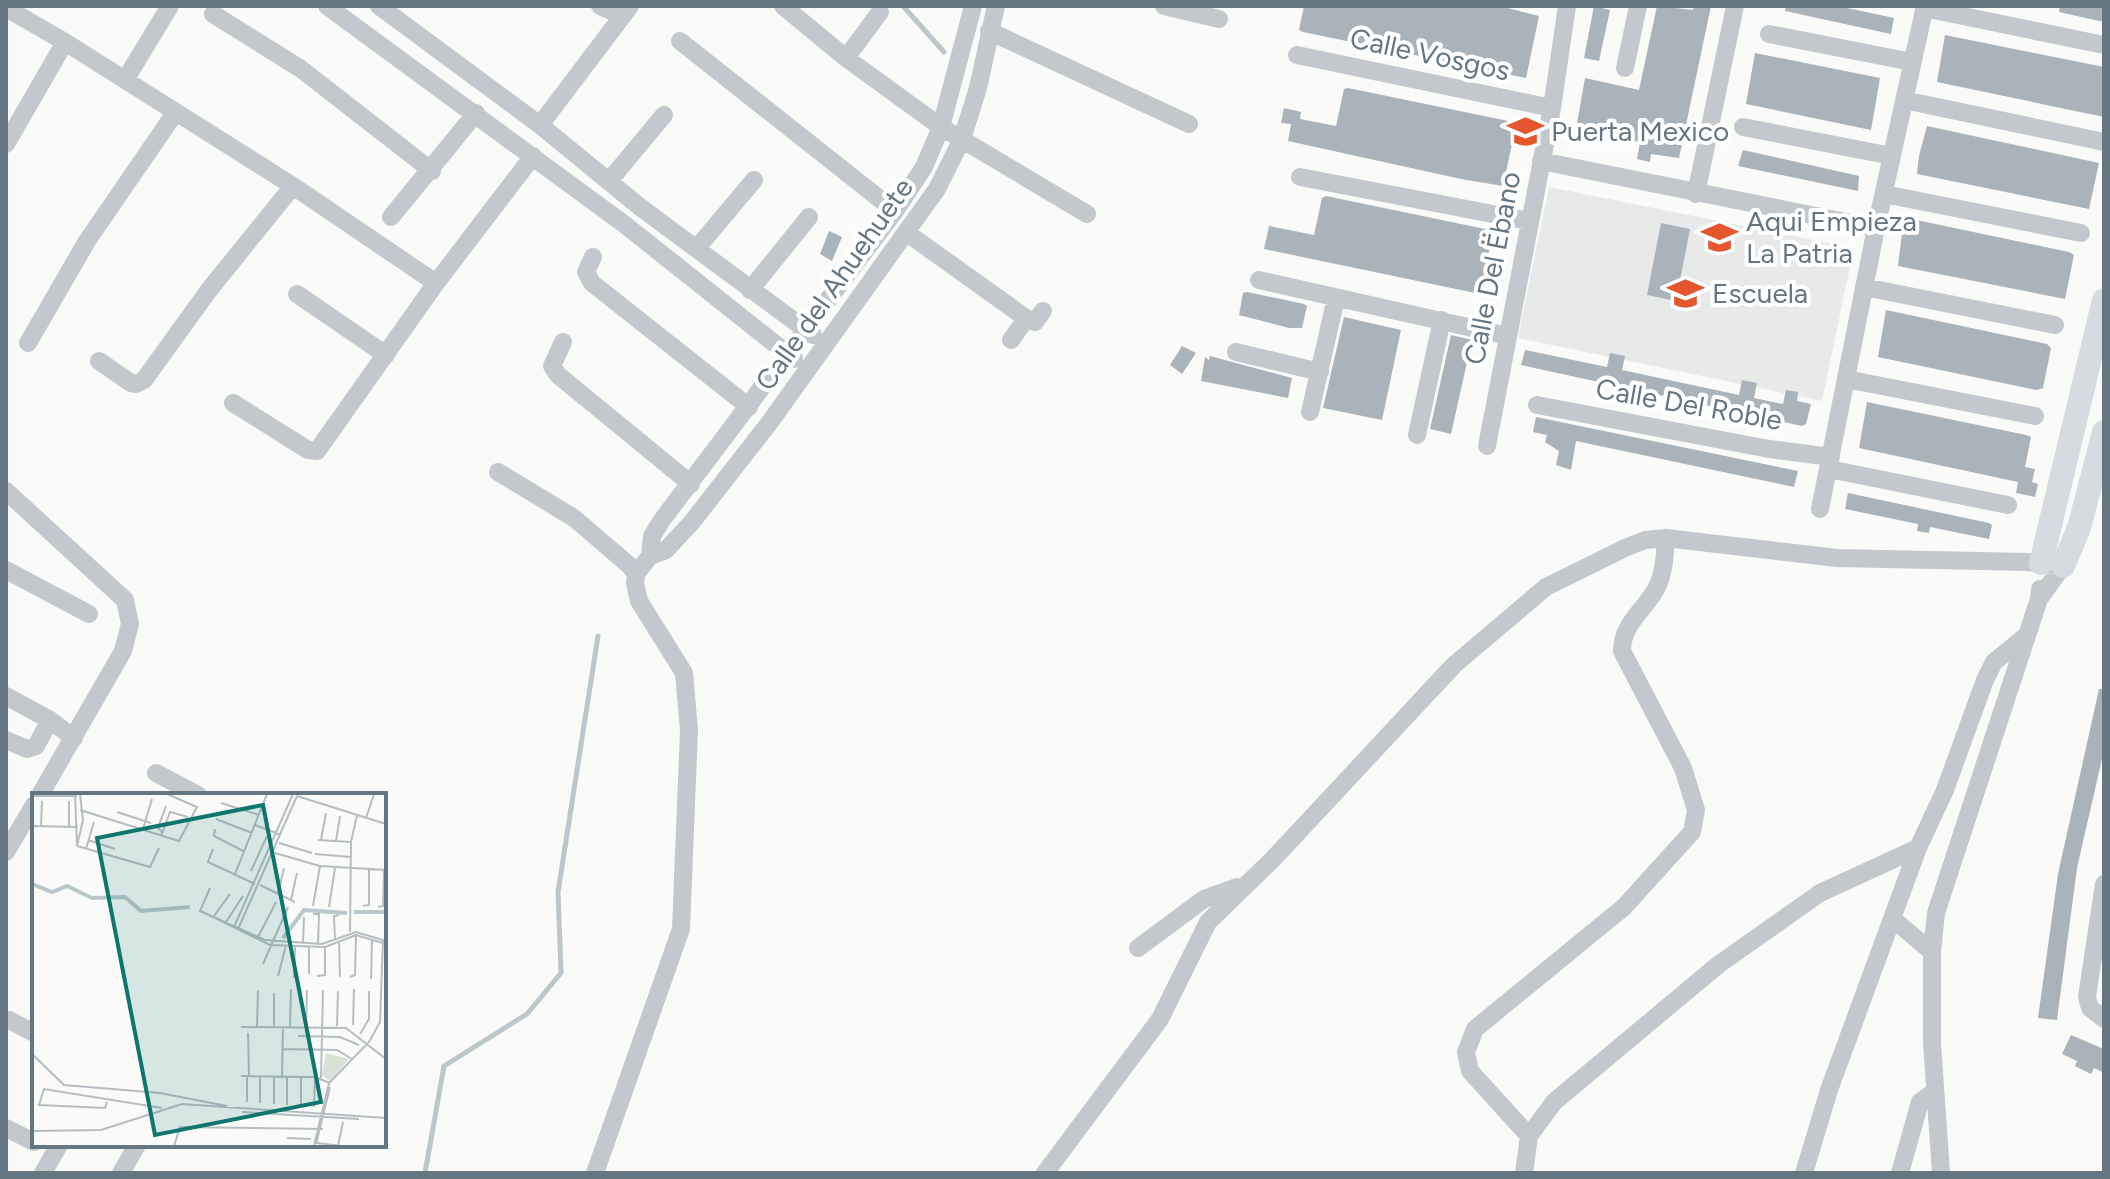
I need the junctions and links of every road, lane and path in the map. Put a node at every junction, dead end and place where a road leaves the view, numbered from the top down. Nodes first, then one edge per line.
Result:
1 (170, 6) edge
2 (327, 6) edge
3 (379, 6) edge
4 (600, 6) edge
5 (783, 6) edge
6 (973, 6) edge
7 (996, 6) edge
8 (1164, 6) edge
9 (1567, 6) edge
10 (1638, 6) edge
11 (1735, 6) edge
12 (1925, 7) edge
13 (6, 8) edge
14 (626, 11) edge
15 (880, 12) dead end
16 (213, 14) dead end
17 (1219, 19) dead end
18 (989, 31) junction
19 (1769, 34) dead end
20 (680, 41) dead end
21 (65, 42) junction
22 (2104, 45) edge
23 (1297, 55) dead end
24 (846, 58) junction
25 (1912, 62) junction
26 (1625, 68) dead end
27 (125, 80) junction
28 (1904, 100) junction
29 (1552, 108) junction
30 (175, 113) junction
31 (476, 113) junction
32 (664, 115) dead end
33 (1189, 124) dead end
34 (540, 125) junction
35 (941, 127) junction
36 (1743, 127) dead end
37 (962, 139) junction
38 (2104, 142) edge
39 (6, 144) edge
40 (533, 156) junction
41 (1892, 156) junction
42 (1541, 161) junction
43 (432, 171) junction
44 (1300, 177) dead end
45 (754, 180) dead end
46 (609, 181) junction
47 (293, 186) junction
48 (1696, 194) junction
49 (1884, 194) junction
50 (640, 207) junction
51 (895, 211) junction
52 (1087, 214) dead end
53 (391, 217) dead end
54 (809, 217) dead end
55 (1529, 221) junction
56 (624, 224) junction
57 (1876, 228) junction
58 (907, 233) junction
59 (2081, 233) dead end
60 (697, 248) junction
61 (593, 257) dead end
62 (1259, 280) dead end
63 (436, 283) junction
64 (1864, 287) junction
65 (750, 290) junction
66 (297, 294) dead end
67 (1336, 298) junction
68 (2104, 300) edge
69 (1442, 320) junction
70 (2055, 325) dead end
71 (805, 329) junction
72 (1508, 336) junction
73 (1011, 340) dead end
74 (563, 342) dead end
75 (28, 343) dead end
76 (825, 343) junction
77 (1236, 352) dead end
78 (787, 354) junction
79 (386, 355) junction
80 (99, 361) dead end
81 (808, 368) junction
82 (1320, 372) junction
83 (1846, 379) junction
84 (233, 403) dead end
85 (1537, 405) dead end
86 (749, 407) junction
87 (1310, 412) dead end
88 (2035, 416) dead end
89 (2104, 432) edge
90 (1417, 435) dead end
91 (1487, 446) dead end
92 (1830, 463) junction
93 (498, 472) dead end
94 (691, 484) junction
95 (6, 491) edge
96 (2008, 505) dead end
97 (1820, 509) dead end
98 (1666, 538) junction
99 (650, 556) junction
100 (2052, 565) junction
101 (6, 570) edge
102 (636, 574) junction
103 (89, 614) dead end
104 (2026, 636) junction
105 (6, 696) edge
106 (50, 720) junction
107 (74, 738) junction
108 (6, 740) edge
109 (156, 773) dead end
110 (41, 793) edge
111 (194, 793) edge
112 (32, 808) edge
113 (1918, 848) junction
114 (6, 852) edge
115 (2104, 884) edge
116 (1243, 885) junction
117 (1893, 919) junction
118 (1138, 948) dead end
119 (1932, 952) junction
120 (2104, 1019) edge
121 (9, 1020) dead end
122 (32, 1032) edge
123 (1935, 1091) junction
124 (6, 1128) edge
125 (1529, 1136) junction
126 (32, 1141) edge
127 (136, 1147) edge
128 (51, 1148) edge
129 (43, 1173) edge
130 (121, 1173) edge
131 (595, 1173) edge
132 (1045, 1173) edge
133 (1524, 1173) edge
134 (1804, 1173) edge
135 (1900, 1173) edge
136 (1941, 1173) edge

1 - 27 street
2 - 31 street
3 - 34 street
4 - 14 street
5 - 24 street
6 - 35 street, Calle del Ahuehuete
7 - 18 street, Calle del Ahuehuete
8 - 17 street
9 - 29 street, Calle Del Ëbano
10 - 26 street
11 - 48 street
12 - 22 street
12 - 25 street
13 - 21 street
14 - 34 street
15 - 24 street
16 - 43 street
18 - 33 street
18 - 37 street, Calle del Ahuehuete
19 - 25 street
20 - 51 street
21 - 27 street
21 - 39 street
23 - 29 street, Calle Vosgos
24 - 35 street
25 - 28 street
27 - 30 street
28 - 38 street
28 - 41 street
29 - 42 street, Calle Del Ëbano
30 - 47 street
30 - 75 street
31 - 40 street
31 - 43 street
32 - 46 street
34 - 46 street
35 - 37 street
35 - 51 street, Calle del Ahuehuete
36 - 41 street
37 - 52 street
37 - 58 street, Calle del Ahuehuete
40 - 56 street
40 - 63 street
41 - 49 street
42 - 48 street
42 - 55 street, Calle Del Ëbano
43 - 53 street
44 - 55 street
45 - 60 street
46 - 50 street
47 - 63 street
47 - 80 street
48 - 57 street
49 - 57 street
49 - 59 street
50 - 56 street
50 - 60 street
51 - 71 street, Calle del Ahuehuete
54 - 65 street
55 - 72 street, Calle Del Ëbano
56 - 78 street
57 - 64 street
58 - 73 street
58 - 76 street, Calle del Ahuehuete
60 - 65 street
61 - 86 street
62 - 67 street
63 - 79 street
64 - 70 street
64 - 83 street
65 - 71 street
66 - 79 street
67 - 69 street
67 - 82 street
68 - 100 main road
69 - 72 street
69 - 90 street
71 - 76 street
71 - 78 street, Calle del Ahuehuete
72 - 91 street, Calle Del Ëbano
74 - 94 street
76 - 81 street, Calle del Ahuehuete
77 - 82 street
78 - 81 street
78 - 86 street, Calle del Ahuehuete
79 - 84 street
81 - 99 street, Calle del Ahuehuete
82 - 87 street
83 - 88 street
83 - 92 street
85 - 92 street, Calle Del Roble
86 - 94 street, Calle del Ahuehuete
89 - 100 main road
92 - 96 street, Calle Del Roble
92 - 97 street
93 - 102 street
94 - 99 street, Calle del Ahuehuete
95 - 107 street
98 - 100 street
98 - 116 street
98 - 125 street
99 - 102 street, Calle del Ahuehuete
100 - 104 street
101 - 103 street
102 - 131 street
104 - 113 street
104 - 119 street
105 - 106 street
106 - 107 street
106 - 108 street
107 - 110 street
109 - 111 street
112 - 114 street
113 - 117 street
113 - 125 street
115 - 120 street
116 - 118 street
116 - 132 street
117 - 119 street
117 - 134 street
119 - 123 street
121 - 122 street
123 - 135 street
123 - 136 street
124 - 126 street
125 - 133 street
127 - 130 street
128 - 129 street

